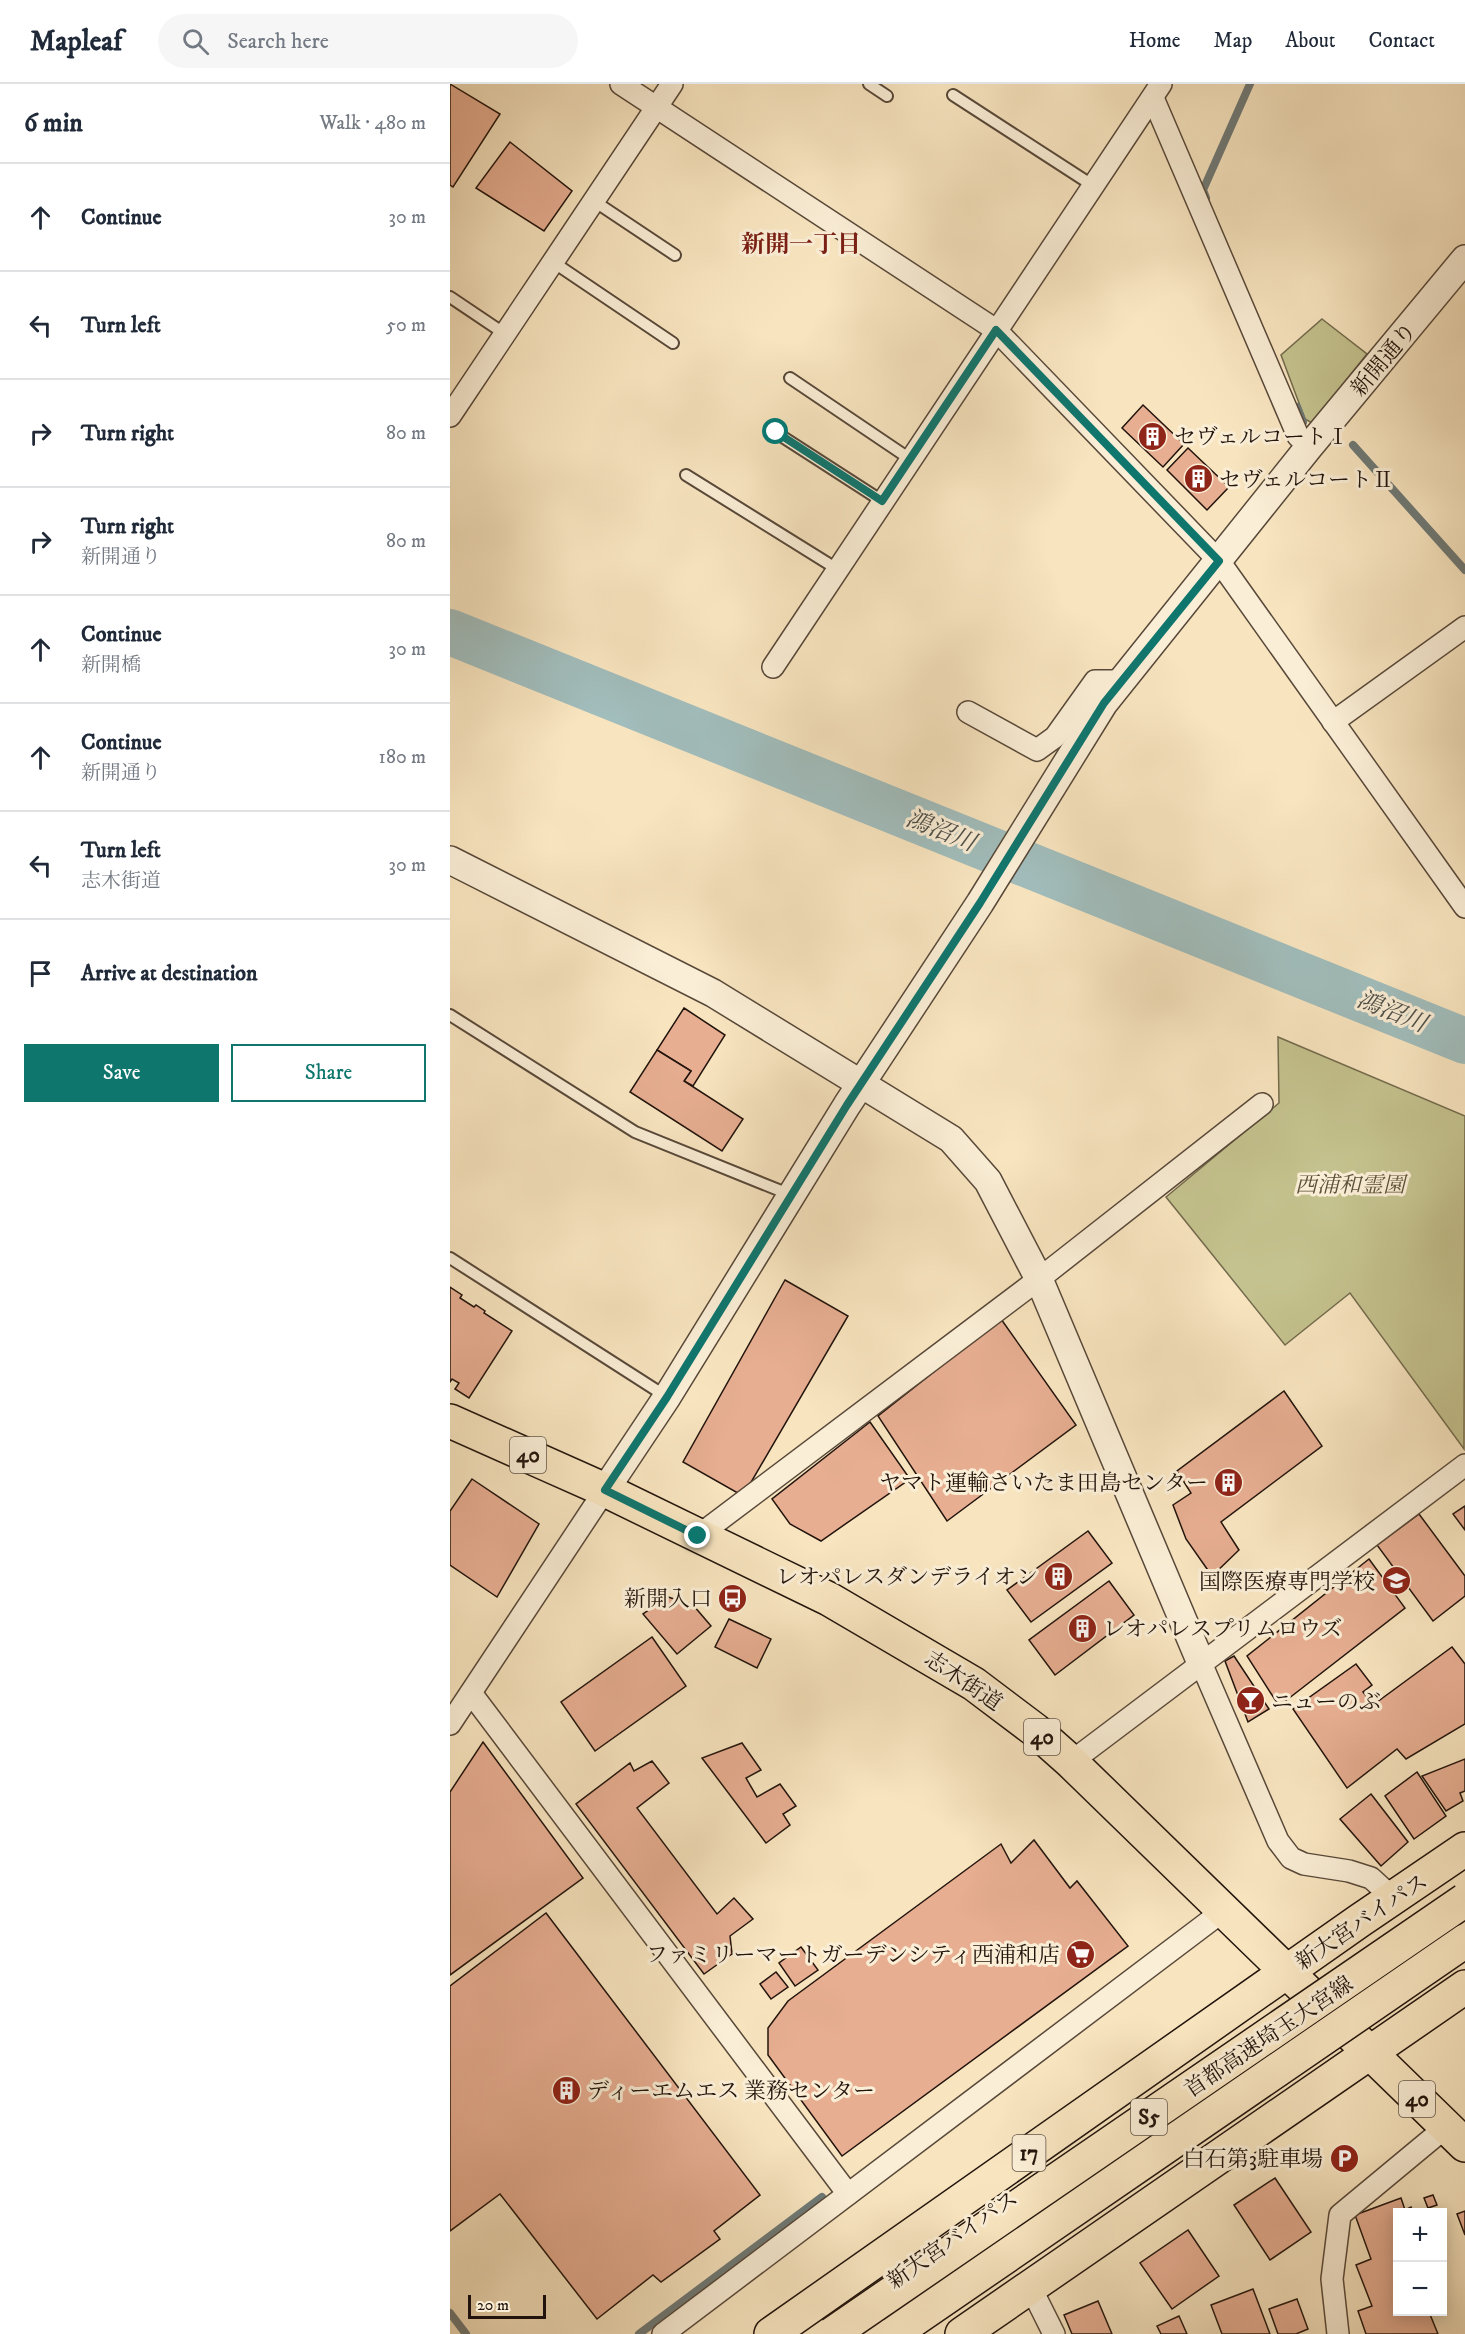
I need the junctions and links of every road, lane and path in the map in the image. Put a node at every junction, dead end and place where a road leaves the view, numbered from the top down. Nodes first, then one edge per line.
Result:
1 (621, 84) edge
2 (672, 84) edge
3 (869, 84) edge
4 (1157, 91) edge
5 (953, 95) dead end
6 (887, 96) dead end
7 (657, 107) junction
8 (1092, 185) junction
9 (594, 201) junction
10 (675, 255) dead end
11 (1465, 260) edge
12 (553, 262) junction
13 (450, 297) edge
14 (996, 330) junction
15 (505, 334) junction
16 (673, 343) dead end
17 (790, 378) dead end
18 (450, 416) edge
19 (776, 432) dead end
20 (1309, 447) junction
21 (910, 459) junction
22 (686, 475) dead end
23 (882, 501) junction
24 (1219, 561) junction
25 (837, 569) junction
26 (1465, 627) edge
27 (772, 667) dead end
28 (1122, 681) junction
29 (968, 712) dead end
30 (1334, 722) junction
31 (450, 860) edge
32 (1465, 907) edge
33 (450, 1015) edge
34 (860, 1085) junction
35 (1262, 1104) dead end
36 (791, 1195) junction
37 (450, 1258) edge
38 (1039, 1280) junction
39 (667, 1397) junction
40 (450, 1421) edge
41 (1465, 1465) edge
42 (605, 1490) junction
43 (698, 1536) junction
44 (1201, 1663) junction
45 (471, 1693) junction
46 (450, 1724) edge
47 (1071, 1762) junction
48 (1465, 1850) edge
49 (1465, 1887) edge
50 (1394, 1899) junction
51 (1465, 1900) edge
52 (1223, 1911) junction
53 (1392, 1938) dead end
54 (1465, 1941) edge
55 (1465, 1953) edge
56 (1286, 1972) junction
57 (1428, 1978) dead end
58 (1465, 1987) edge
59 (1239, 2041) dead end
60 (1369, 2053) junction
61 (1277, 2085) dead end
62 (1456, 2136) edge
63 (848, 2194) junction
64 (1030, 2288) junction
65 (663, 2334) edge
66 (771, 2334) edge
67 (814, 2334) edge
68 (832, 2334) edge
69 (893, 2334) edge
70 (914, 2334) edge
71 (962, 2334) edge
72 (1054, 2334) edge
73 (1338, 2334) edge

1 - 7 street
2 - 7 street
3 - 6 lane
4 - 8 street
4 - 20 street
5 - 8 lane
7 - 9 street
7 - 14 street
8 - 14 street
9 - 10 lane
9 - 12 street
11 - 20 street, 新開通り
12 - 15 street
12 - 16 lane
13 - 15 lane
14 - 21 street
14 - 24 street
15 - 18 street
17 - 21 lane
19 - 23 lane
20 - 24 street, 新開通り
21 - 23 street
22 - 25 lane
23 - 25 street
24 - 28 street, 新開通り
24 - 30 street
25 - 27 street
26 - 30 street
28 - 29 street
28 - 34 street, 新開通り
30 - 32 street
31 - 34 street
33 - 36 lane
34 - 36 street
34 - 38 street
35 - 38 street
36 - 39 street
37 - 39 lane
38 - 43 street
38 - 44 street
39 - 42 street
40 - 42 main road, 志木街道 / 40
41 - 44 street
42 - 43 main road, 志木街道 / 40
42 - 45 street
43 - 47 main road, 志木街道 / 40
44 - 47 street
44 - 50 street
45 - 46 street
45 - 63 street
47 - 52 main road, 志木街道 / 40
48 - 50 main road, 新大宮バイパス / 17
49 - 53 main road, 新大宮バイパス
50 - 56 main road, 新大宮バイパス / 17
51 - 68 main road, 首都高速埼玉大宮線 / S5, bridge
52 - 56 main road, 志木街道 / 40
52 - 63 street
54 - 69 main road, 首都高速埼玉大宮線 / S5, bridge
55 - 57 main road
56 - 60 main road, 志木街道 / 40
56 - 66 main road, 17
58 - 60 main road
59 - 67 main road, 新大宮バイパス / 17
60 - 62 main road, 志木街道 / 40
60 - 64 main road
61 - 70 main road
62 - 73 street
63 - 65 street
64 - 71 main road
64 - 72 street

